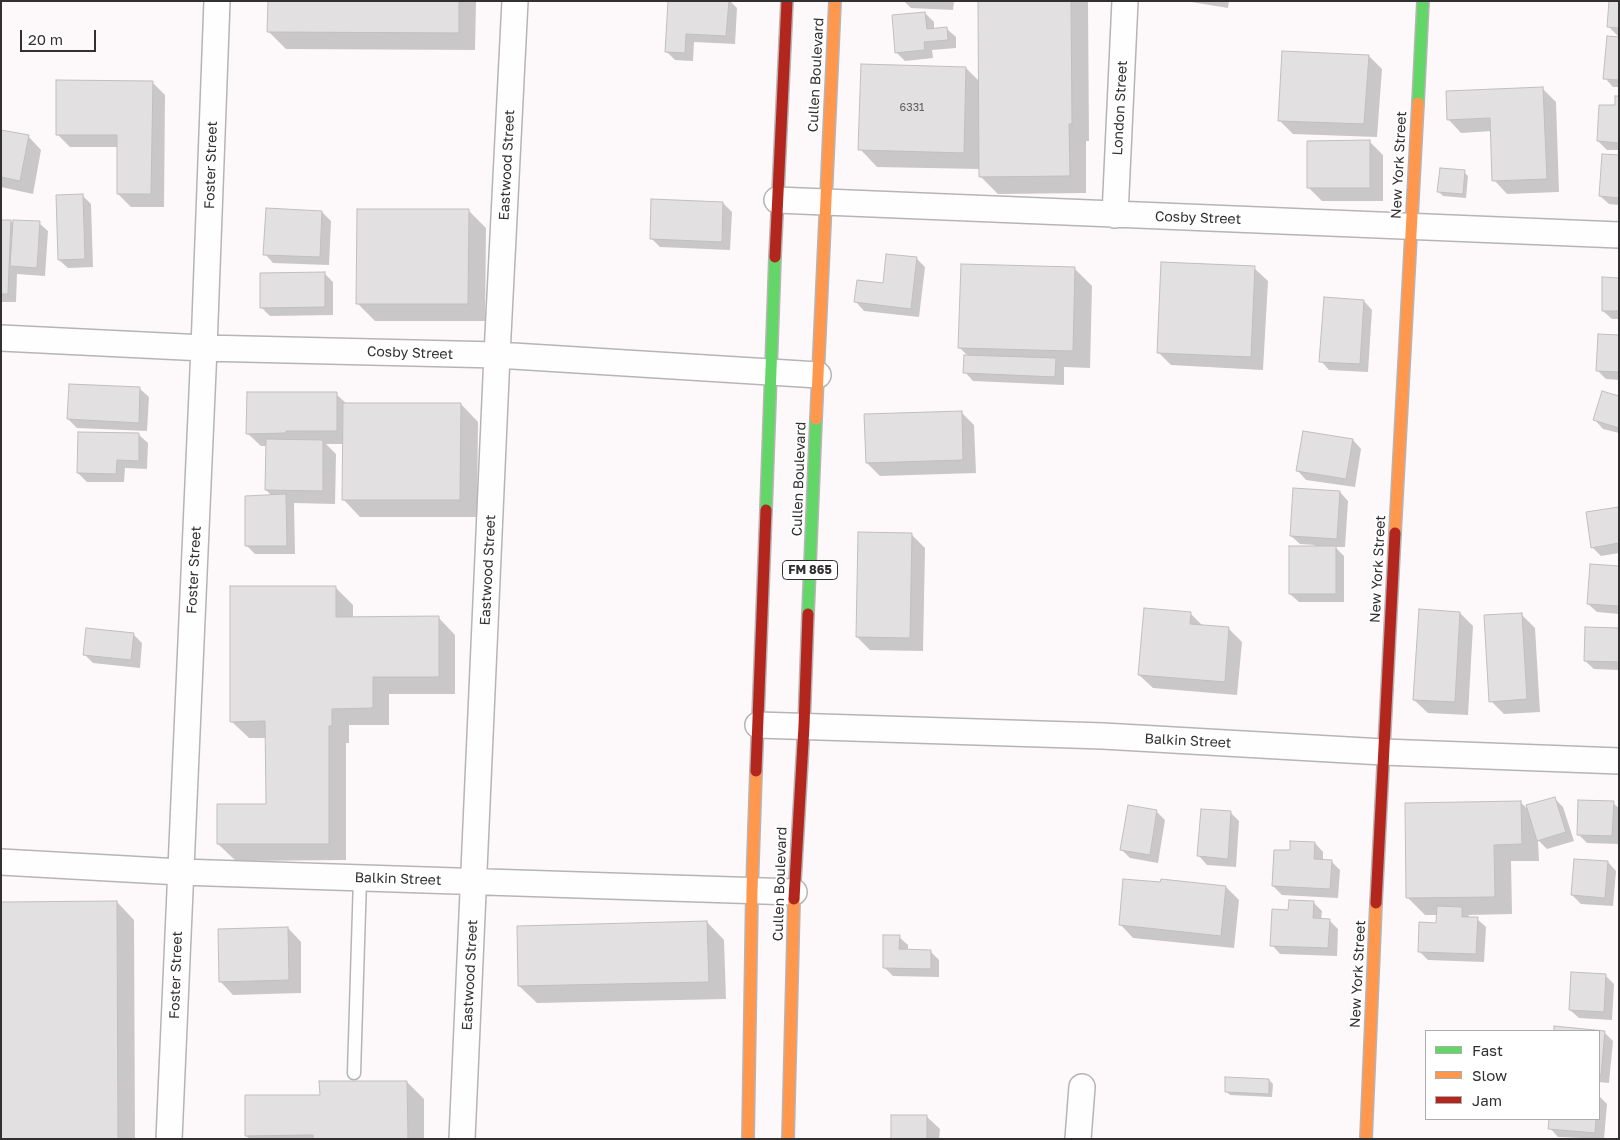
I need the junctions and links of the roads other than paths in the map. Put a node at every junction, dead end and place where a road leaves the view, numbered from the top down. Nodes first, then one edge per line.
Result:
1 (217, 1) edge
2 (515, 1) edge
3 (787, 1) edge
4 (835, 1) edge
5 (1125, 1) edge
6 (1423, 1) edge
7 (777, 200) junction
8 (825, 202) junction
9 (1115, 214) junction
10 (1410, 226) junction
11 (1619, 235) edge
12 (1, 338) edge
13 (204, 348) junction
14 (497, 355) junction
15 (770, 372) junction
16 (818, 375) junction
17 (758, 725) junction
18 (804, 726) junction
19 (1383, 752) junction
20 (1619, 761) edge
21 (1, 862) edge
22 (180, 872) junction
23 (360, 878) junction
24 (474, 881) junction
25 (752, 890) junction
26 (794, 892) junction
27 (354, 1073) dead end
28 (1082, 1087) dead end
29 (169, 1139) edge
30 (462, 1139) edge
31 (748, 1139) edge
32 (788, 1139) edge
33 (1078, 1139) edge
34 (1366, 1139) edge

1 - 13 street, Foster Street
2 - 14 street, Eastwood Street
3 - 7 main road, Cullen Boulevard / FM 865
4 - 8 main road, Cullen Boulevard / FM 865
5 - 9 street, London Street
6 - 10 main road, New York Street
7 - 8 street, Cosby Street
7 - 15 main road, Cullen Boulevard / FM 865
8 - 9 street, Cosby Street
8 - 16 main road, Cullen Boulevard / FM 865
9 - 10 street, Cosby Street
10 - 11 street, Cosby Street
10 - 19 main road, New York Street
12 - 13 street, Cosby Street
13 - 14 street, Cosby Street
13 - 22 street, Foster Street
14 - 15 street, Cosby Street
14 - 24 street, Eastwood Street
15 - 16 street, Cosby Street
15 - 17 main road, Cullen Boulevard / FM 865
16 - 18 main road, Cullen Boulevard / FM 865
17 - 18 street, Balkin Street
17 - 25 main road, Cullen Boulevard / FM 865
18 - 19 street, Balkin Street
18 - 26 main road, Cullen Boulevard / FM 865
19 - 20 street, Balkin Street
19 - 34 main road, New York Street
21 - 22 street, Balkin Street
22 - 23 street, Balkin Street
22 - 29 street, Foster Street
23 - 24 street, Balkin Street
23 - 27 lane
24 - 25 street, Balkin Street
24 - 30 street, Eastwood Street
25 - 26 street, Balkin Street
25 - 31 main road, Cullen Boulevard / FM 865
26 - 32 main road, Cullen Boulevard / FM 865
28 - 33 street

